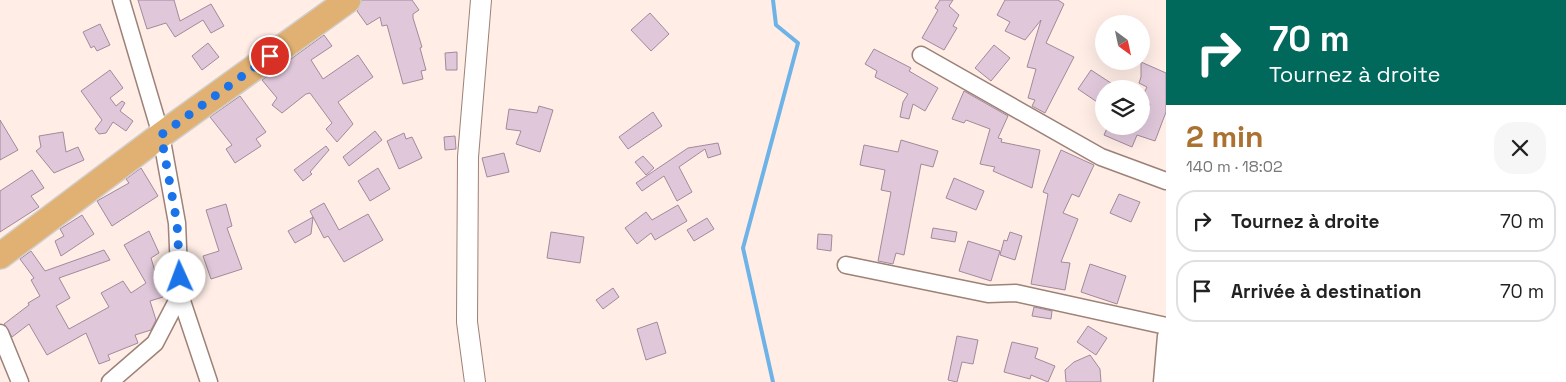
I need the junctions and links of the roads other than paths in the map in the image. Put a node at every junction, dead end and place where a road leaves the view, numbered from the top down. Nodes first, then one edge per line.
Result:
1 (121, 0) edge
2 (348, 0) edge
3 (481, 0) edge
4 (920, 55) dead end
5 (161, 135) junction
6 (1166, 181) edge
7 (0, 256) edge
8 (846, 265) dead end
9 (180, 294) junction
10 (1166, 326) edge
11 (0, 333) edge
12 (1166, 336) edge
13 (20, 382) edge
14 (110, 382) edge
15 (210, 382) edge
16 (475, 382) edge
17 (1162, 382) edge

1 - 5 street
2 - 5 main road
3 - 16 street
4 - 6 street
5 - 7 main road
5 - 9 street
8 - 10 street
9 - 14 street
9 - 15 street
11 - 13 street
12 - 17 street

